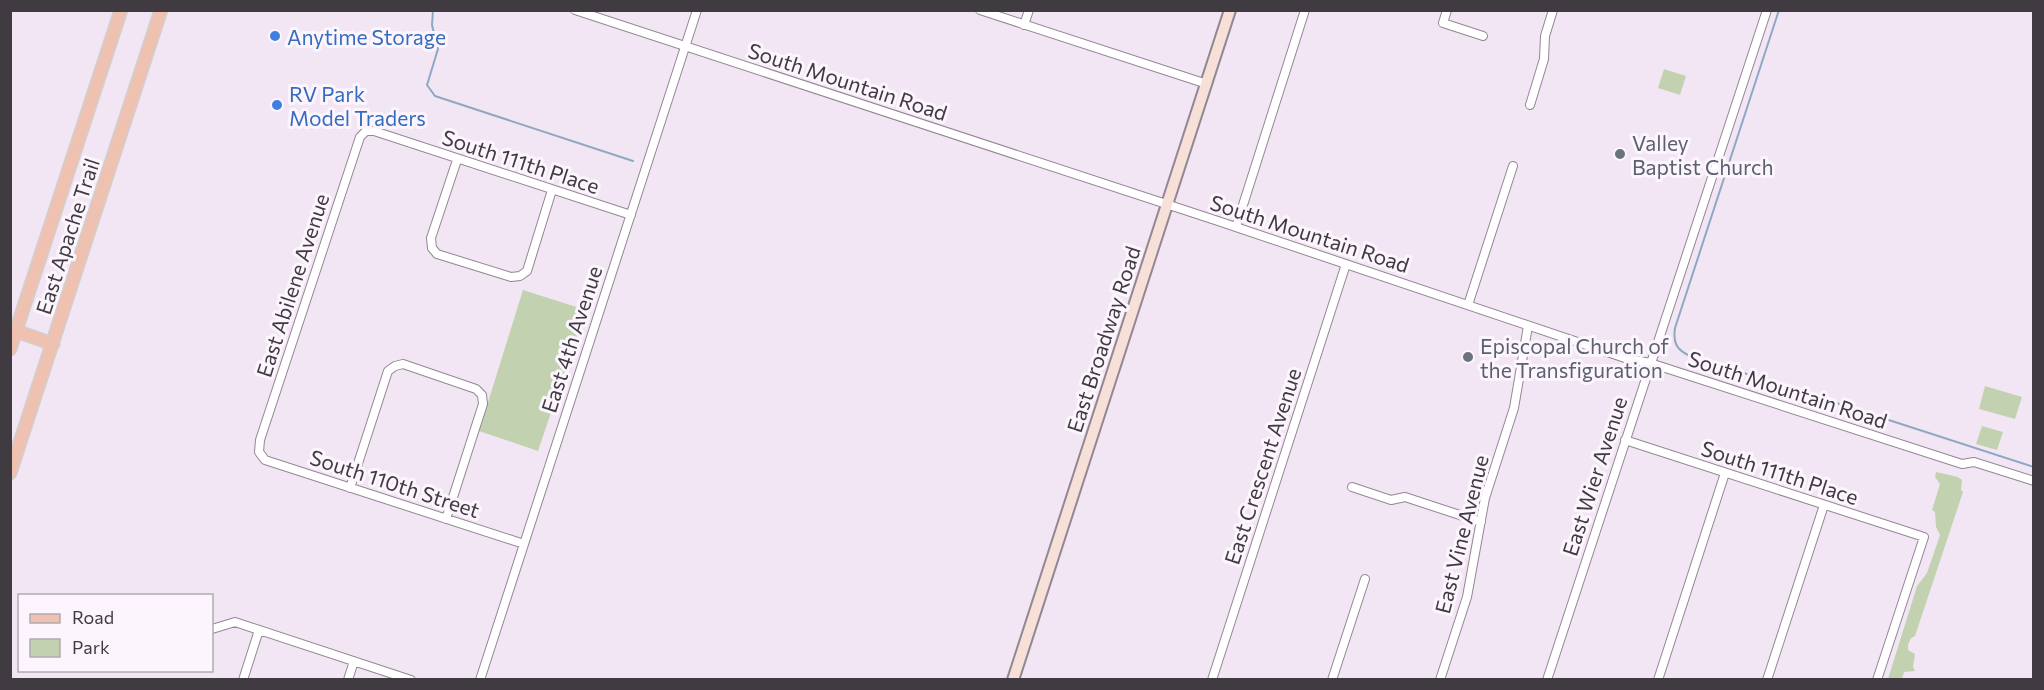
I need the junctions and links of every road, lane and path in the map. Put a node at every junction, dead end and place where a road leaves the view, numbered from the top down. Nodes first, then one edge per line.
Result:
1 (121, 10) edge
2 (161, 10) edge
3 (576, 10) edge
4 (697, 10) edge
5 (980, 10) edge
6 (1029, 10) edge
7 (1230, 10) edge
8 (1305, 10) edge
9 (1447, 10) edge
10 (1553, 10) edge
11 (1767, 10) edge
12 (1024, 25) junction
13 (1483, 36) dead end
14 (686, 46) junction
15 (1207, 84) junction
16 (1530, 105) dead end
17 (366, 131) joint
18 (457, 160) junction
19 (1513, 166) dead end
20 (552, 190) junction
21 (1167, 204) junction
22 (631, 215) junction
23 (1236, 227) junction
24 (1346, 264) junction
25 (1468, 305) junction
26 (1528, 326) junction
27 (16, 331) junction
28 (52, 344) junction
29 (10, 349) edge
30 (1650, 363) junction
31 (1625, 440) junction
32 (259, 452) joint
33 (10, 473) edge
34 (1725, 473) junction
35 (2034, 481) edge
36 (1352, 487) dead end
37 (350, 488) junction
38 (1824, 505) junction
39 (446, 519) junction
40 (1481, 522) junction
41 (524, 544) junction
42 (1365, 579) dead end
43 (213, 629) edge
44 (259, 630) junction
45 (354, 661) junction
46 (243, 680) edge
47 (348, 680) edge
48 (411, 680) edge
49 (480, 680) edge
50 (1013, 680) edge
51 (1212, 680) edge
52 (1332, 680) edge
53 (1440, 680) edge
54 (1547, 680) edge
55 (1658, 680) edge
56 (1767, 680) edge
57 (1877, 680) edge

1 - 27 main road, East Apache Trail
2 - 28 main road, East Apache Trail
3 - 14 street, South Mountain Road
4 - 14 street, East 4th Avenue
5 - 12 street
6 - 12 street
7 - 15 main road, East Broadway Road
8 - 23 street
9 - 13 street
10 - 16 street
11 - 30 street, East Wier Avenue
12 - 15 street
14 - 21 street, South Mountain Road
14 - 22 street, East 4th Avenue
15 - 21 main road, East Broadway Road
17 - 18 street, South 111th Place
17 - 32 street, East Abilene Avenue
18 - 20 street, South 111th Place
18 - 20 street
19 - 25 street
20 - 22 street, South 111th Place
21 - 23 street, South Mountain Road
21 - 50 main road, East Broadway Road
22 - 41 street, East 4th Avenue
23 - 24 street, South Mountain Road
24 - 25 street, South Mountain Road
24 - 51 street, East Crescent Avenue
25 - 26 street, South Mountain Road
26 - 30 street, South Mountain Road
26 - 40 street, East Vine Avenue
27 - 28 main road
27 - 29 main road, East Apache Trail
28 - 33 main road, East Apache Trail
30 - 31 street, East Wier Avenue
30 - 35 street, South Mountain Road
31 - 34 street, South 111th Place
31 - 54 street, East Wier Avenue
32 - 37 street, South 110th Street
34 - 38 street, South 111th Place
34 - 55 street
36 - 40 street
37 - 39 street, South 110th Street
37 - 39 street
38 - 56 street
38 - 57 street, South 111th Place
39 - 41 street, South 110th Street
40 - 53 street, East Vine Avenue
41 - 49 street, East 4th Avenue
42 - 52 street
43 - 44 street
44 - 45 street
44 - 46 street
45 - 47 street
45 - 48 street

